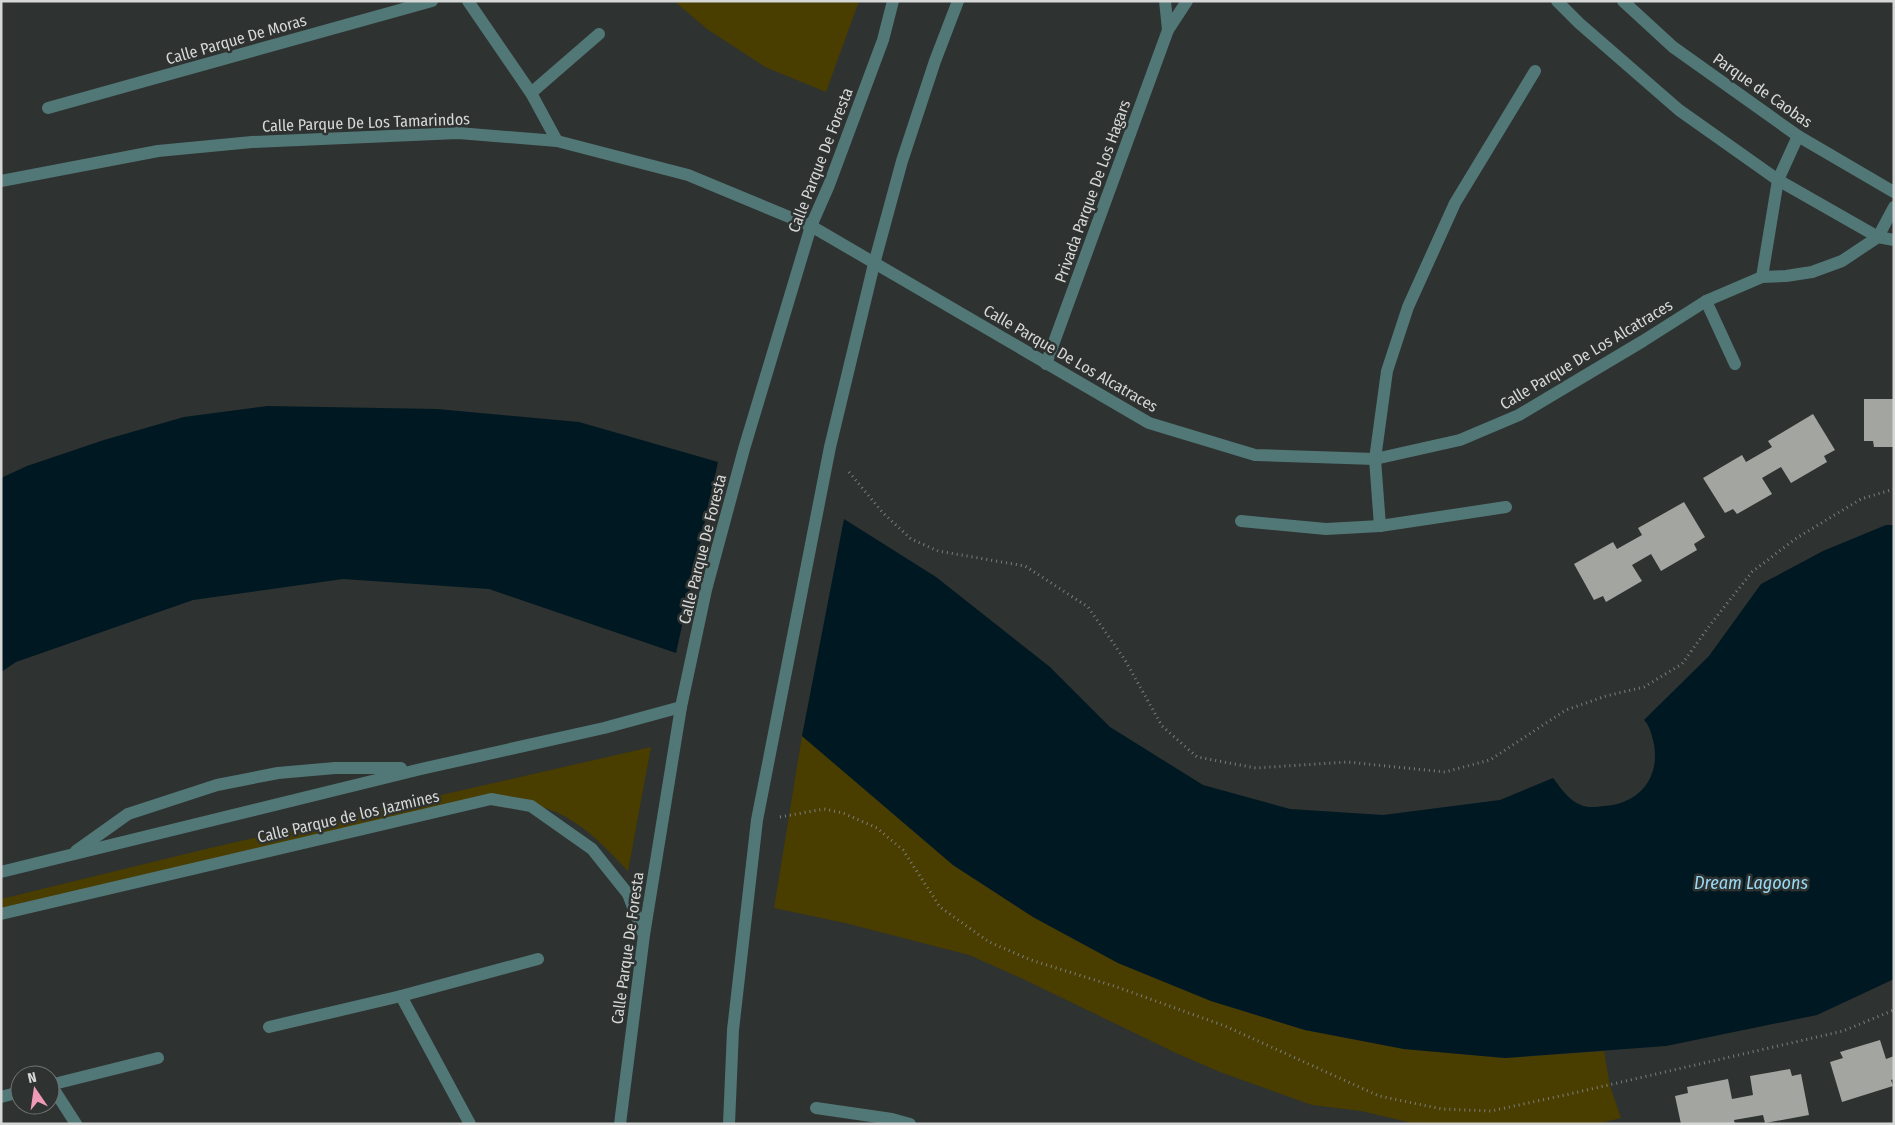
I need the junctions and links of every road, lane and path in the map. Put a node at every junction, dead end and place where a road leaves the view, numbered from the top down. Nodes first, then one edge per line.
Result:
1 (432, 1) edge
2 (468, 1) edge
3 (893, 1) edge
4 (958, 1) edge
5 (1165, 1) edge
6 (1187, 1) edge
7 (1558, 1) edge
8 (1623, 1) edge
9 (1168, 30) junction
10 (599, 34) dead end
11 (1535, 71) dead end
12 (531, 93) junction
13 (48, 108) dead end
14 (1798, 136) junction
15 (557, 141) junction
16 (1778, 180) junction
17 (1, 181) edge
18 (1894, 192) edge
19 (1894, 207) edge
20 (810, 226) junction
21 (1878, 237) junction
22 (1894, 240) edge
23 (874, 264) junction
24 (1762, 276) junction
25 (1706, 301) junction
26 (1046, 364) junction
27 (1735, 364) dead end
28 (830, 447) junction
29 (1375, 459) junction
30 (1894, 488) edge
31 (1506, 507) dead end
32 (1241, 521) dead end
33 (1380, 526) junction
34 (681, 707) junction
35 (421, 769) junction
36 (757, 820) junction
37 (70, 855) junction
38 (1, 872) edge
39 (1, 914) edge
40 (644, 935) junction
41 (538, 959) dead end
42 (401, 996) junction
43 (1894, 1010) edge
44 (269, 1026) dead end
45 (158, 1058) dead end
46 (60, 1082) edge
47 (60, 1100) edge
48 (816, 1108) dead end
49 (76, 1124) edge
50 (470, 1124) edge
51 (620, 1124) edge
52 (729, 1124) edge
53 (910, 1124) edge

1 - 13 street, Calle Parque De Moras
2 - 12 street
3 - 20 street, Calle Parque De Foresta
4 - 23 street
5 - 9 street, Privada Parque De Los Hagars
6 - 9 street, Privada Parque De Los Hagars
7 - 16 street
8 - 14 street, Parque de Caobas
9 - 26 street, Privada Parque De Los Hagars
10 - 12 street
11 - 29 street
12 - 15 street
14 - 16 street
14 - 18 street, Parque de Caobas
15 - 17 street, Calle Parque De Los Tamarindos
15 - 20 street, Calle Parque De Los Tamarindos
16 - 21 street
16 - 24 street
19 - 21 street
20 - 23 street, Calle Parque De Los Alcatraces
20 - 34 street, Calle Parque De Foresta
21 - 22 street
21 - 24 street
23 - 26 street, Calle Parque De Los Alcatraces
23 - 28 street
24 - 25 street, Calle Parque De Los Alcatraces
25 - 27 street
25 - 29 street, Calle Parque De Los Alcatraces
26 - 29 street, Calle Parque De Los Alcatraces
28 - 30 path
28 - 36 street
29 - 33 street
31 - 33 street
32 - 33 street
34 - 35 street, Calle Parque de los Jazmines
34 - 40 street, Calle Parque De Foresta
35 - 37 street, Calle Parque de los Jazmines
35 - 37 street, Calle Parque de los Jazmines
36 - 43 path
36 - 52 street
37 - 38 street, Calle Parque de los Jazmines
39 - 40 street, Calle Parque de los Jazmines
40 - 51 street, Calle Parque De Foresta
41 - 42 street
42 - 44 street
42 - 50 street
45 - 46 street
47 - 49 street
48 - 53 street

